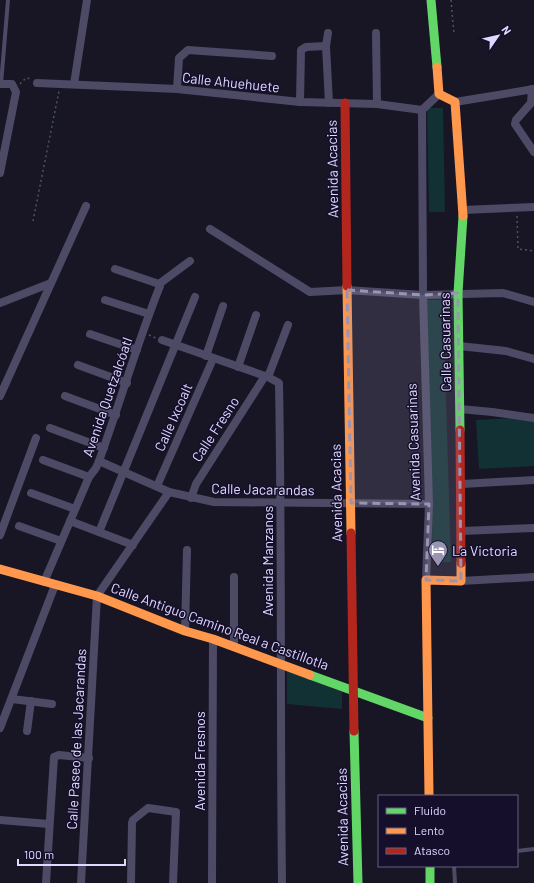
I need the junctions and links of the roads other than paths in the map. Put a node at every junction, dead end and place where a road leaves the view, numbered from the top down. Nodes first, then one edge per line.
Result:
1 (8, 0) edge
2 (87, 0) edge
3 (431, 0) edge
4 (328, 33) dead end
5 (376, 33) dead end
6 (326, 46) junction
7 (272, 56) dead end
8 (36, 82) road end
9 (74, 84) junction
10 (0, 85) edge
11 (177, 89) junction
12 (533, 89) edge
13 (439, 94) junction
14 (300, 102) junction
15 (455, 102) junction
16 (329, 103) junction
17 (346, 103) junction
18 (377, 104) junction
19 (422, 110) junction
20 (534, 152) edge
21 (0, 173) edge
22 (86, 206) dead end
23 (534, 207) edge
24 (463, 210) junction
25 (210, 229) dead end
26 (190, 261) dead end
27 (115, 269) dead end
28 (51, 283) junction
29 (159, 284) junction
30 (347, 290) junction
31 (458, 293) junction
32 (422, 295) junction
33 (195, 297) dead end
34 (105, 300) dead end
35 (534, 302) edge
36 (0, 303) edge
37 (223, 306) dead end
38 (149, 314) junction
39 (256, 315) dead end
40 (288, 325) dead end
41 (90, 334) dead end
42 (162, 340) road end
43 (176, 345) junction
44 (459, 346) junction
45 (137, 350) junction
46 (210, 358) junction
47 (534, 359) edge
48 (78, 365) dead end
49 (238, 367) junction
50 (267, 376) junction
51 (127, 383) junction
52 (0, 396) edge
53 (65, 396) dead end
54 (460, 409) junction
55 (116, 415) junction
56 (534, 418) edge
57 (50, 428) dead end
58 (36, 438) dead end
59 (104, 448) junction
60 (43, 460) dead end
61 (99, 461) junction
62 (125, 472) junction
63 (89, 477) junction
64 (534, 480) edge
65 (462, 484) junction
66 (157, 486) junction
67 (169, 492) junction
68 (31, 493) dead end
69 (191, 498) junction
70 (281, 503) junction
71 (351, 503) junction
72 (429, 504) junction
73 (75, 509) junction
74 (70, 521) junction
75 (19, 526) dead end
76 (534, 528) edge
77 (462, 531) junction
78 (99, 532) junction
79 (0, 535) edge
80 (61, 541) junction
81 (133, 545) junction
82 (187, 550) dead end
83 (0, 569) edge
84 (234, 577) dead end
85 (534, 577) edge
86 (426, 580) junction
87 (461, 581) junction
88 (44, 582) junction
89 (55, 585) junction
90 (97, 596) junction
91 (186, 631) junction
92 (213, 639) junction
93 (234, 647) junction
94 (280, 664) junction
95 (353, 690) junction
96 (12, 699) junction
97 (31, 701) junction
98 (52, 704) dead end
99 (428, 718) junction
100 (0, 728) edge
101 (27, 731) dead end
102 (89, 758) junction
103 (429, 795) edge
104 (0, 820) edge
105 (49, 824) junction
106 (534, 849) edge
107 (518, 850) edge
108 (430, 867) edge
109 (454, 867) edge
110 (46, 883) edge
111 (81, 883) edge
112 (131, 883) edge
113 (173, 883) edge
114 (212, 883) edge
115 (282, 883) edge
116 (358, 883) edge
117 (430, 883) edge
118 (455, 883) edge

1 - 10 lane
2 - 9 street
3 - 13 street
4 - 6 street
5 - 18 street
6 - 14 street
6 - 16 street
7 - 11 street
8 - 9 street, Calle Ahuehuete
9 - 11 street, Calle Ahuehuete
10 - 21 street
11 - 14 street, Calle Ahuehuete
12 - 15 street
12 - 20 street
13 - 15 street
13 - 19 street
14 - 16 street, Calle Ahuehuete
15 - 24 street, Calle Casuarinas
16 - 17 street, Calle Ahuehuete
17 - 18 street, Calle Ahuehuete
17 - 30 street, Avenida Acacias
18 - 19 street, Calle Ahuehuete
19 - 32 street, Avenida Casuarinas
22 - 28 street
23 - 24 street
24 - 31 street, Calle Casuarinas
25 - 30 street
26 - 29 street
27 - 29 street
28 - 36 street
28 - 52 street
29 - 38 street, Avenida Quetzalcóatl
30 - 32 street
30 - 71 street, Avenida Acacias
31 - 32 street
31 - 35 street
31 - 44 street, Calle Casuarinas
32 - 72 street, Avenida Casuarinas
33 - 43 street
34 - 38 street
37 - 46 street, Calle Ixcoalt
38 - 45 street, Avenida Quetzalcóatl
39 - 49 street
40 - 50 street, Calle Fresno
41 - 45 street
42 - 43 street
43 - 46 street
43 - 62 street
44 - 47 street
44 - 54 street, Calle Casuarinas
45 - 51 street, Avenida Quetzalcóatl
46 - 49 street
46 - 66 street, Calle Ixcoalt
48 - 51 street
49 - 50 street
50 - 69 street, Calle Fresno
50 - 70 street, Avenida Manzanos
51 - 55 street, Avenida Quetzalcóatl
53 - 55 street
54 - 56 street
54 - 65 street, Calle Casuarinas
55 - 59 street, Avenida Quetzalcóatl
57 - 59 street
58 - 79 street
59 - 61 street, Avenida Quetzalcóatl
60 - 63 street
61 - 62 street, Calle Jacarandas
61 - 63 street, Avenida Quetzalcóatl
62 - 66 street, Calle Jacarandas
62 - 78 street
63 - 73 street, Avenida Quetzalcóatl
64 - 65 street
65 - 77 street, Calle Casuarinas
66 - 67 street, Calle Jacarandas
67 - 69 street, Calle Jacarandas
67 - 81 street
68 - 73 street
69 - 70 street, Calle Jacarandas
70 - 71 street, Calle Jacarandas
70 - 94 street, Avenida Manzanos
71 - 72 street, Calle Jacarandas
71 - 95 street, Avenida Acacias
72 - 86 street, Avenida Casuarinas
73 - 74 street, Avenida Quetzalcóatl
74 - 78 street
74 - 80 street, Avenida Quetzalcóatl
75 - 80 street
76 - 77 street
77 - 87 street, Calle Casuarinas
78 - 81 street
80 - 88 street, Avenida Quetzalcóatl
81 - 90 street
82 - 91 street
83 - 88 street, Calle Antiguo Camino Real a Castillotla
84 - 93 street
85 - 87 street
86 - 87 street
86 - 99 street, Avenida Casuarinas
88 - 89 street, Calle Antiguo Camino Real a Castillotla
89 - 90 street, Calle Antiguo Camino Real a Castillotla
89 - 96 street
90 - 91 street, Calle Antiguo Camino Real a Castillotla
90 - 102 street, Calle Paseo de las Jacarandas
91 - 92 street, Calle Antiguo Camino Real a Castillotla
92 - 93 street, Calle Antiguo Camino Real a Castillotla
92 - 114 street, Avenida Fresnos
93 - 94 street, Calle Antiguo Camino Real a Castillotla
94 - 95 street, Calle Antiguo Camino Real a Castillotla
94 - 115 street, Avenida Manzanos
95 - 99 street, Calle Antiguo Camino Real a Castillotla
95 - 116 street, Avenida Acacias
96 - 97 street
96 - 100 street
97 - 98 street
97 - 101 street
99 - 103 street, Avenida Casuarinas
102 - 105 street
102 - 111 street, Calle Paseo de las Jacarandas
104 - 105 street
105 - 110 street
106 - 107 lane
108 - 117 street
109 - 118 lane
112 - 113 street

